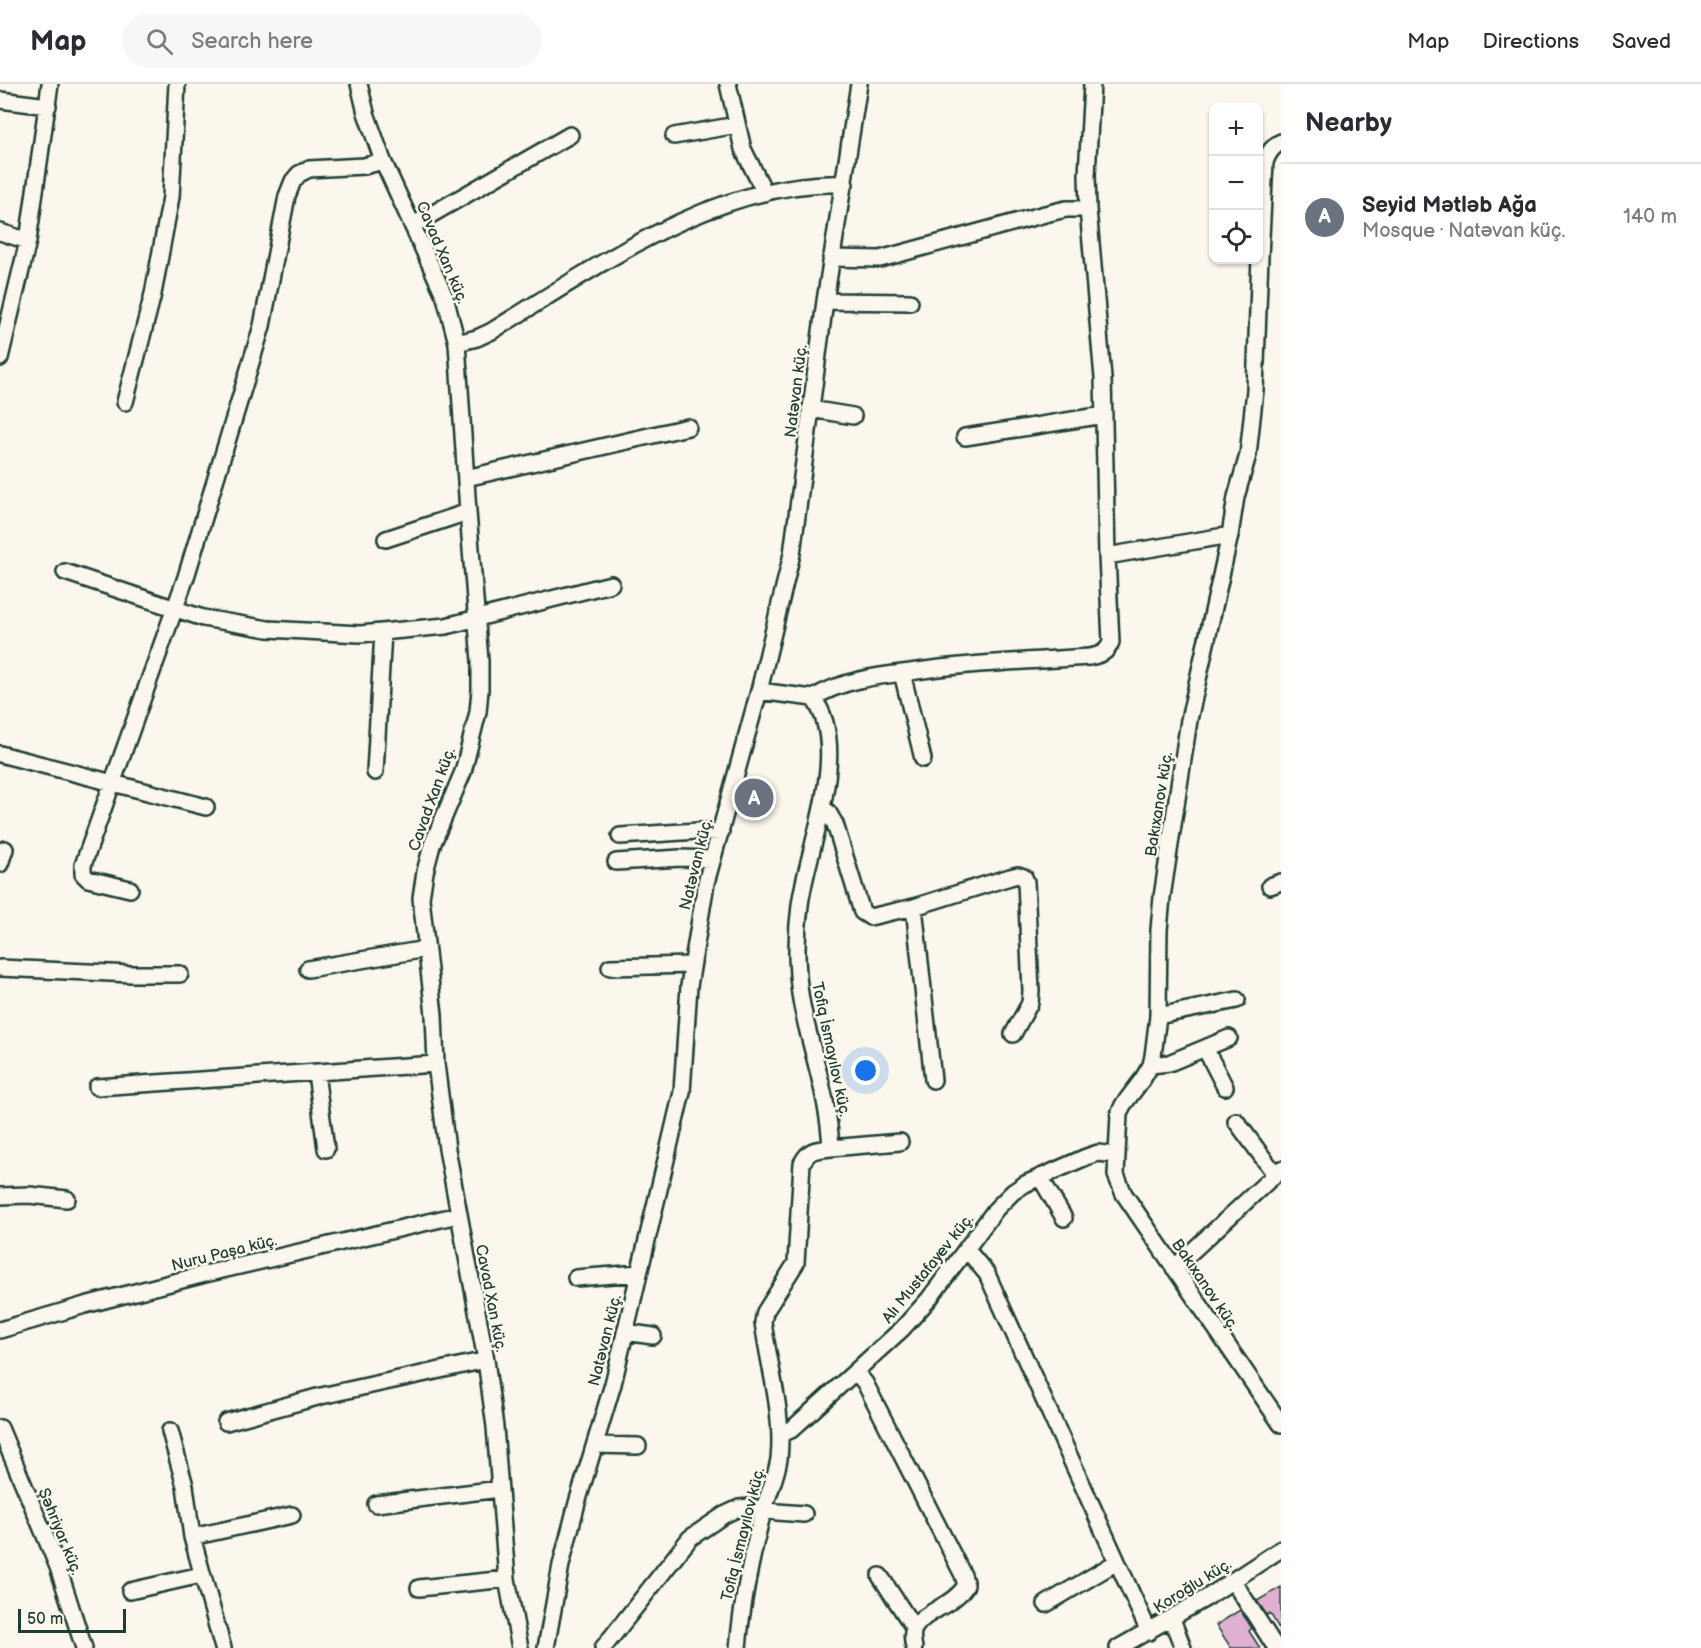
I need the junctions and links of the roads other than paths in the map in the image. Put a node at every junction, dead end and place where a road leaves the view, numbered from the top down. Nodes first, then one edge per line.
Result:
1 (50, 84) edge
2 (177, 84) edge
3 (360, 84) edge
4 (729, 84) edge
5 (860, 84) edge
6 (1092, 84) edge
7 (0, 100) edge
8 (48, 106) junction
9 (737, 125) junction
10 (570, 135) dead end
11 (674, 136) dead end
12 (1281, 142) edge
13 (383, 161) junction
14 (845, 184) junction
15 (765, 193) junction
16 (1088, 209) junction
17 (413, 225) junction
18 (0, 232) edge
19 (28, 241) junction
20 (831, 258) junction
21 (825, 301) junction
22 (910, 302) dead end
23 (457, 343) junction
24 (0, 358) edge
25 (125, 402) dead end
26 (810, 409) junction
27 (1104, 415) junction
28 (853, 416) dead end
29 (688, 427) dead end
30 (965, 437) dead end
31 (466, 478) junction
32 (468, 512) junction
33 (1230, 535) junction
34 (386, 539) dead end
35 (1107, 555) junction
36 (65, 572) dead end
37 (611, 584) dead end
38 (174, 609) junction
39 (476, 618) junction
40 (383, 633) junction
41 (902, 673) junction
42 (759, 691) junction
43 (813, 698) junction
44 (0, 754) edge
45 (923, 759) dead end
46 (375, 772) dead end
47 (113, 783) junction
48 (206, 807) dead end
49 (823, 810) junction
50 (721, 832) junction
51 (620, 836) dead end
52 (5, 849) dead end
53 (713, 859) junction
54 (616, 862) dead end
55 (0, 864) edge
56 (130, 889) dead end
57 (914, 907) junction
58 (426, 950) junction
59 (692, 965) junction
60 (610, 967) dead end
61 (0, 968) edge
62 (308, 969) dead end
63 (180, 974) dead end
64 (1237, 1000) dead end
65 (1158, 1016) junction
66 (1013, 1034) dead end
67 (1229, 1038) dead end
68 (1205, 1047) junction
69 (436, 1065) junction
70 (1151, 1065) junction
71 (316, 1072) junction
72 (933, 1080) dead end
73 (97, 1087) dead end
74 (1225, 1087) dead end
75 (1236, 1121) dead end
76 (900, 1142) dead end
77 (831, 1148) junction
78 (326, 1149) dead end
79 (1116, 1155) junction
80 (1278, 1171) edge
81 (1040, 1177) junction
82 (0, 1196) edge
83 (67, 1199) dead end
84 (458, 1215) junction
85 (1064, 1218) dead end
86 (968, 1250) junction
87 (1174, 1268) junction
88 (639, 1273) junction
89 (576, 1278) dead end
90 (0, 1330) edge
91 (625, 1332) junction
92 (653, 1336) dead end
93 (486, 1360) junction
94 (856, 1372) junction
95 (1276, 1405) edge
96 (226, 1422) dead end
97 (1281, 1425) edge
98 (0, 1428) edge
99 (170, 1431) dead end
100 (780, 1434) junction
101 (595, 1445) junction
102 (638, 1446) dead end
103 (500, 1489) junction
104 (376, 1504) dead end
105 (764, 1510) junction
106 (804, 1514) dead end
107 (292, 1515) dead end
108 (192, 1537) junction
109 (1279, 1555) edge
110 (1117, 1562) junction
111 (201, 1575) junction
112 (880, 1576) dead end
113 (507, 1579) junction
114 (1233, 1581) junction
115 (419, 1588) dead end
116 (130, 1591) dead end
117 (1046, 1604) dead end
118 (1172, 1619) junction
119 (914, 1628) junction
120 (1149, 1632) junction
121 (84, 1648) edge
122 (224, 1648) edge
123 (520, 1648) edge
124 (546, 1648) edge
125 (603, 1648) edge
126 (738, 1648) edge
127 (914, 1648) edge
128 (1119, 1648) edge
129 (1183, 1648) edge
130 (1276, 1648) edge

1 - 8 street
2 - 25 street
3 - 13 street, Cavad Xan küç.
4 - 9 street
5 - 14 street, Natəvan küç.
6 - 16 street
7 - 8 street
8 - 19 street
9 - 11 street
9 - 15 street
10 - 17 street
12 - 33 street, Bakıxanov küç.
13 - 17 street, Cavad Xan küç.
13 - 38 street
14 - 15 street
14 - 20 street, Natəvan küç.
15 - 23 street
16 - 20 street
16 - 27 street
17 - 23 street, Cavad Xan küç.
18 - 19 street
19 - 24 street
20 - 21 street, Natəvan küç.
21 - 22 street
21 - 26 street, Natəvan küç.
23 - 31 street, Cavad Xan küç.
26 - 28 street
26 - 42 street, Natəvan küç.
27 - 30 street
27 - 35 street
29 - 31 street
31 - 32 street, Cavad Xan küç.
32 - 34 street
32 - 39 street, Cavad Xan küç.
33 - 35 street
33 - 65 street, Bakıxanov küç.
35 - 41 street
36 - 38 street
37 - 39 street
38 - 40 street
38 - 47 street
39 - 40 street
39 - 58 street, Cavad Xan küç.
40 - 46 street
41 - 43 street
41 - 45 street
42 - 43 street
42 - 50 street, Natəvan küç.
43 - 49 street, Tofiq İsmayılov küç.
44 - 47 street
47 - 48 street
47 - 56 street
49 - 57 street
49 - 77 street, Tofiq İsmayılov küç.
50 - 51 street
50 - 53 street, Natəvan küç.
52 - 55 street
53 - 54 street
53 - 59 street, Natəvan küç.
57 - 66 street
57 - 72 street
58 - 62 street
58 - 69 street, Cavad Xan küç.
59 - 60 street
59 - 88 street, Natəvan küç.
61 - 63 street
64 - 65 street
65 - 70 street, Bakıxanov küç.
67 - 68 street
68 - 70 street
68 - 74 street
69 - 71 street
69 - 84 street, Cavad Xan küç.
70 - 79 street, Bakıxanov küç.
71 - 73 street
71 - 78 street
75 - 80 street
76 - 77 street
77 - 100 street, Tofiq İsmayılov küç.
79 - 81 street, Alı Mustafayev küç.
79 - 87 street, Bakıxanov küç.
80 - 87 street
81 - 85 street
81 - 86 street, Alı Mustafayev küç.
82 - 83 street
84 - 90 street, Nuru Paşa küç.
84 - 93 street, Cavad Xan küç.
86 - 94 street, Alı Mustafayev küç.
86 - 110 street
87 - 95 street, Bakıxanov küç.
88 - 89 street
88 - 91 street, Natəvan küç.
91 - 92 street
91 - 101 street, Natəvan küç.
93 - 96 street
93 - 103 street, Cavad Xan küç.
94 - 100 street, Alı Mustafayev küç.
94 - 119 street
95 - 97 street, Bakıxanov küç.
98 - 121 street, Şəhriyar küç.
99 - 108 street
100 - 105 street, Tofiq İsmayılov küç.
101 - 102 street
101 - 124 street, Natəvan küç.
103 - 104 street
103 - 113 street, Cavad Xan küç.
105 - 106 street
105 - 125 street
105 - 126 street, Tofiq İsmayılov küç.
107 - 108 street
108 - 111 street
109 - 114 street, Koroğlu küç.
110 - 117 street
110 - 120 street
111 - 116 street
111 - 122 street
112 - 119 street
113 - 115 street
113 - 123 street, Cavad Xan küç.
114 - 118 street, Koroğlu küç.
114 - 130 street
118 - 120 street, Koroğlu küç.
118 - 129 street
119 - 127 street
120 - 128 street, Koroğlu küç.

